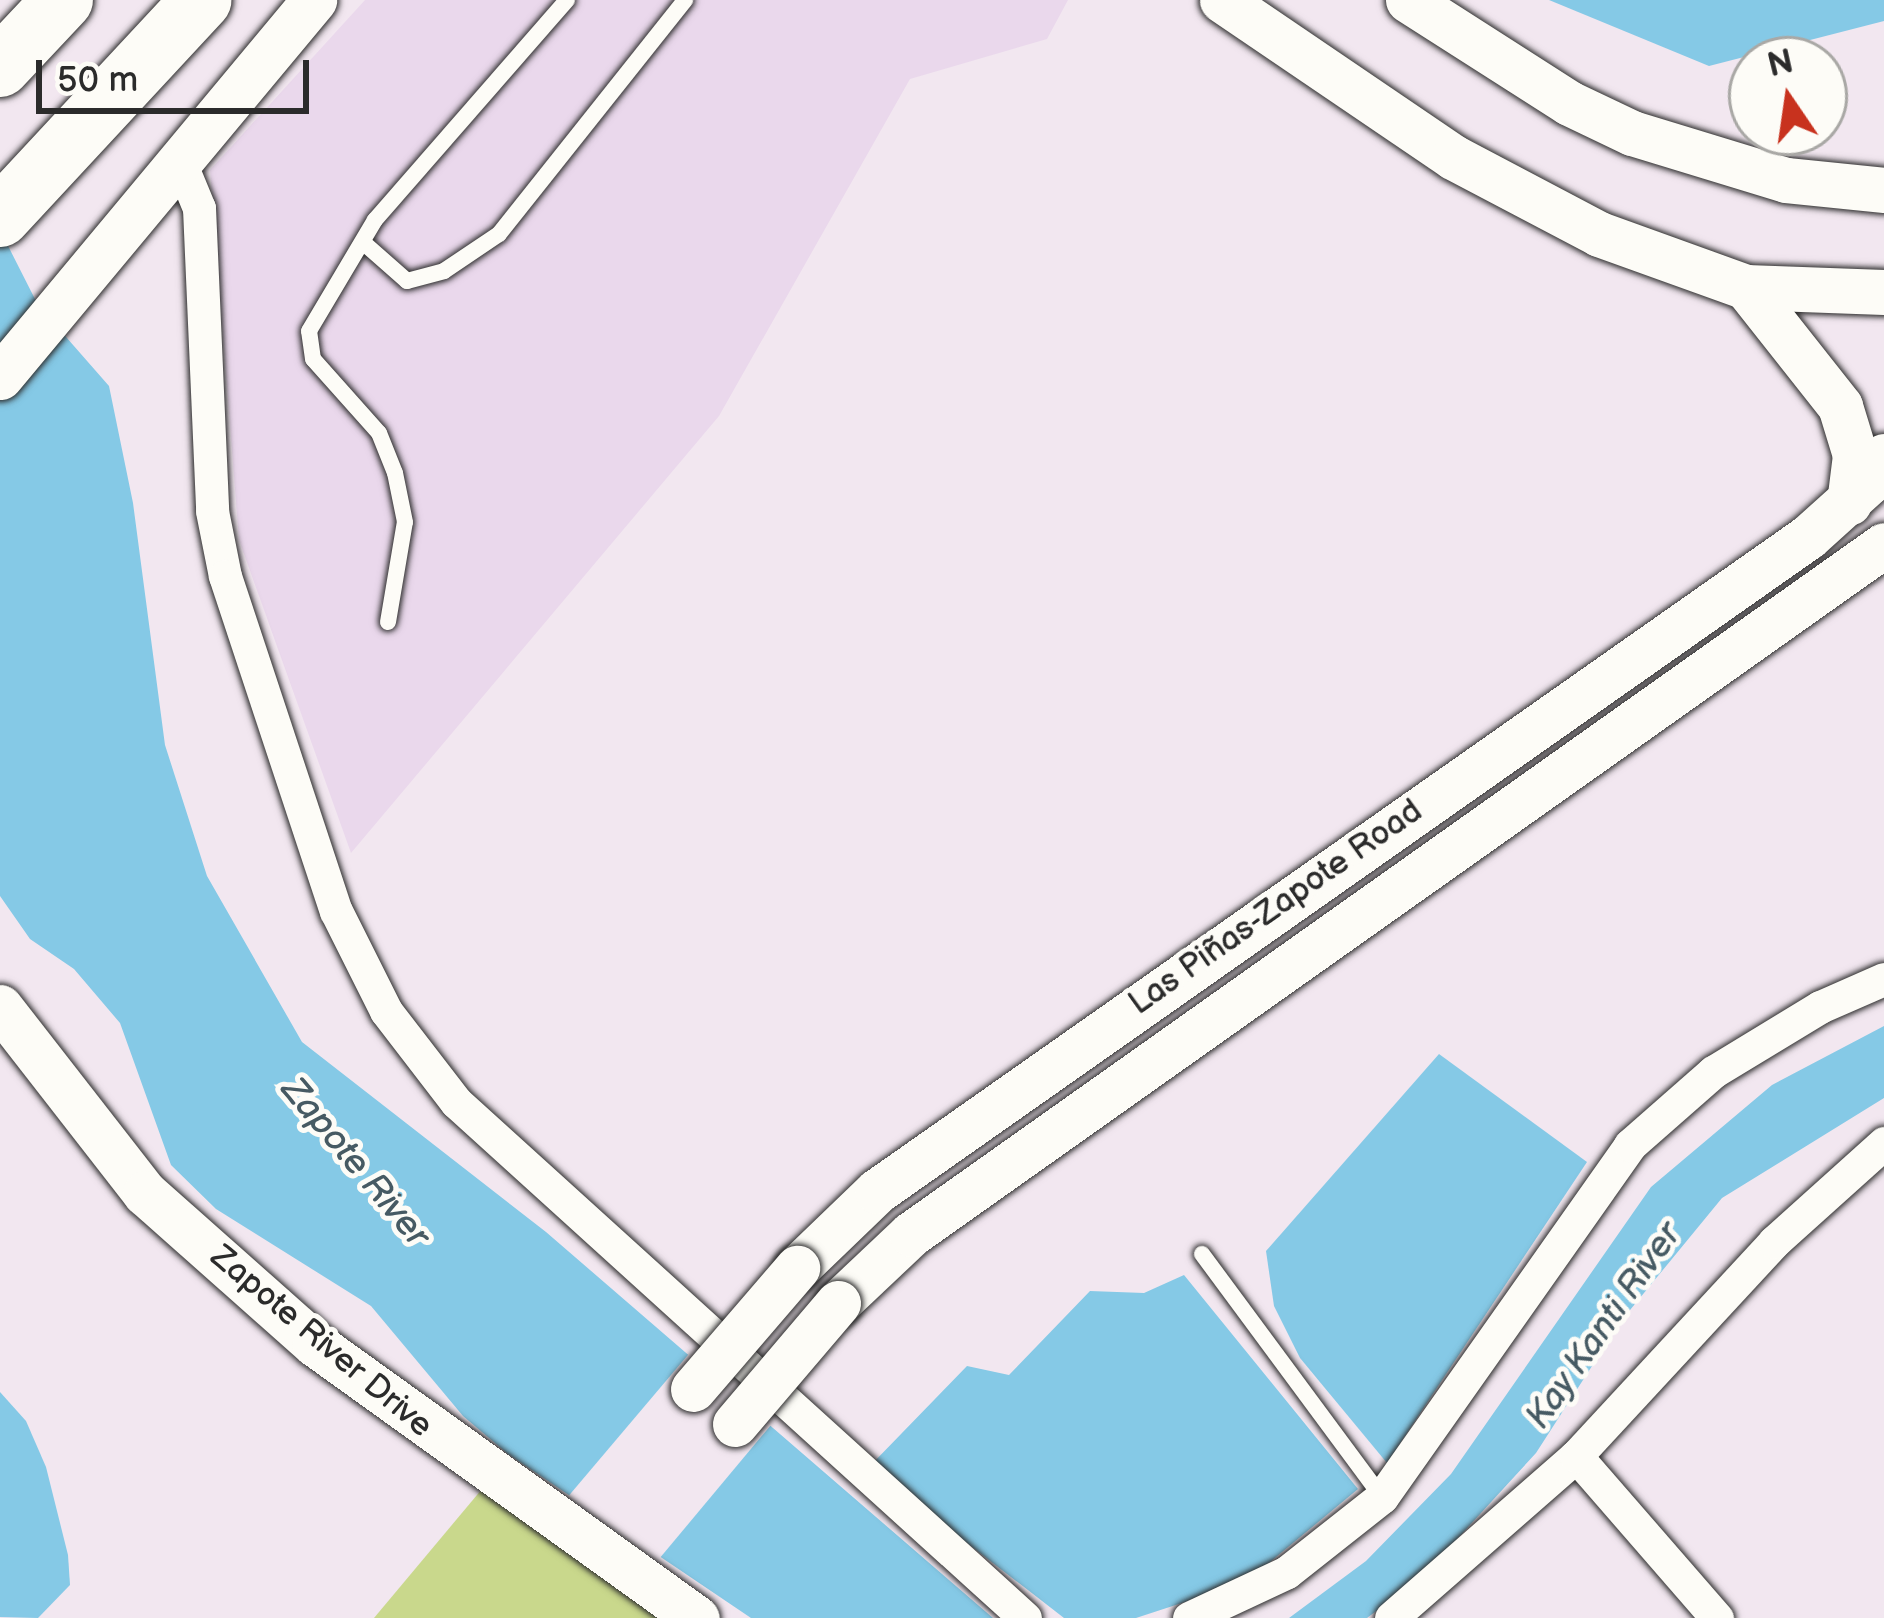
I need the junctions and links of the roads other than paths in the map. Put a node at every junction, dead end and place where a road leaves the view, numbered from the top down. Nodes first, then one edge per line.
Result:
1 (63, 0) edge
2 (202, 0) edge
3 (314, 0) edge
4 (567, 0) edge
5 (685, 0) edge
6 (1222, 0) edge
7 (1408, 0) edge
8 (0, 67) edge
9 (179, 162) junction
10 (1884, 190) edge
11 (5, 212) edge
12 (364, 244) junction
13 (1746, 287) junction
14 (1884, 292) edge
15 (0, 376) edge
16 (1884, 456) edge
17 (1849, 503) junction
18 (1884, 545) edge
19 (388, 622) dead end
20 (1884, 979) edge
21 (0, 1007) edge
22 (1884, 1143) edge
23 (1202, 1254) dead end
24 (694, 1389) dead end
25 (735, 1424) dead end
26 (1576, 1456) junction
27 (1382, 1497) junction
28 (697, 1618) edge
29 (1025, 1618) edge
30 (1189, 1618) edge
31 (1390, 1618) edge
32 (1717, 1618) edge

1 - 8 highway
2 - 11 highway
3 - 9 main road
4 - 12 lane
5 - 12 lane
6 - 13 main road
7 - 10 main road
9 - 15 main road
9 - 29 street
12 - 19 lane
13 - 14 main road
13 - 17 main road
16 - 17 main road, Las Piñas-Zapote Road
17 - 24 main road, Las Piñas-Zapote Road, bridge
18 - 25 main road, Las Piñas-Zapote Road, bridge
20 - 27 street
21 - 28 main road, Zapote River Drive
22 - 26 street
23 - 27 lane
26 - 31 street
26 - 32 street
27 - 30 street

